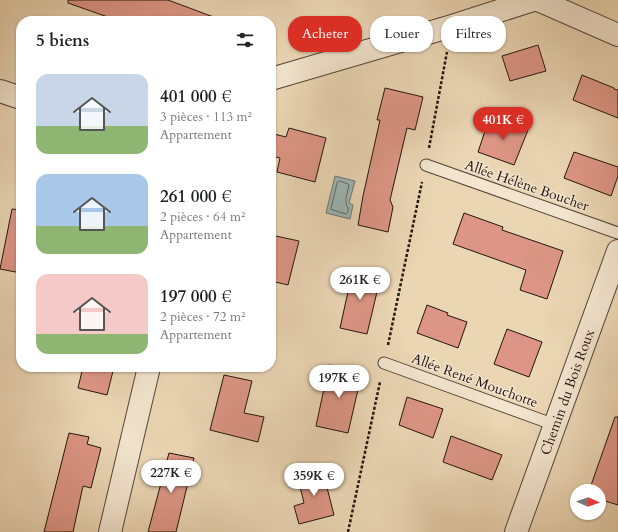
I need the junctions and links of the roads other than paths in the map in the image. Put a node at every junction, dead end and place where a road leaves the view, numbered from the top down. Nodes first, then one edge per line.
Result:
1 (533, 0) edge
2 (538, 0) edge
3 (618, 35) edge
4 (276, 78) edge
5 (0, 91) edge
6 (16, 96) edge
7 (426, 165) road end
8 (618, 233) edge
9 (618, 251) edge
10 (384, 364) road end
11 (148, 372) edge
12 (555, 426) junction
13 (110, 532) edge
14 (516, 532) edge

1 - 4 street
2 - 3 street
5 - 6 street
7 - 8 lane, Allée Hélène Boucher
9 - 12 street, Chemin du Bois Roux
10 - 12 lane, Allée René Mouchotte
11 - 13 street
12 - 14 street, Chemin du Bois Roux

